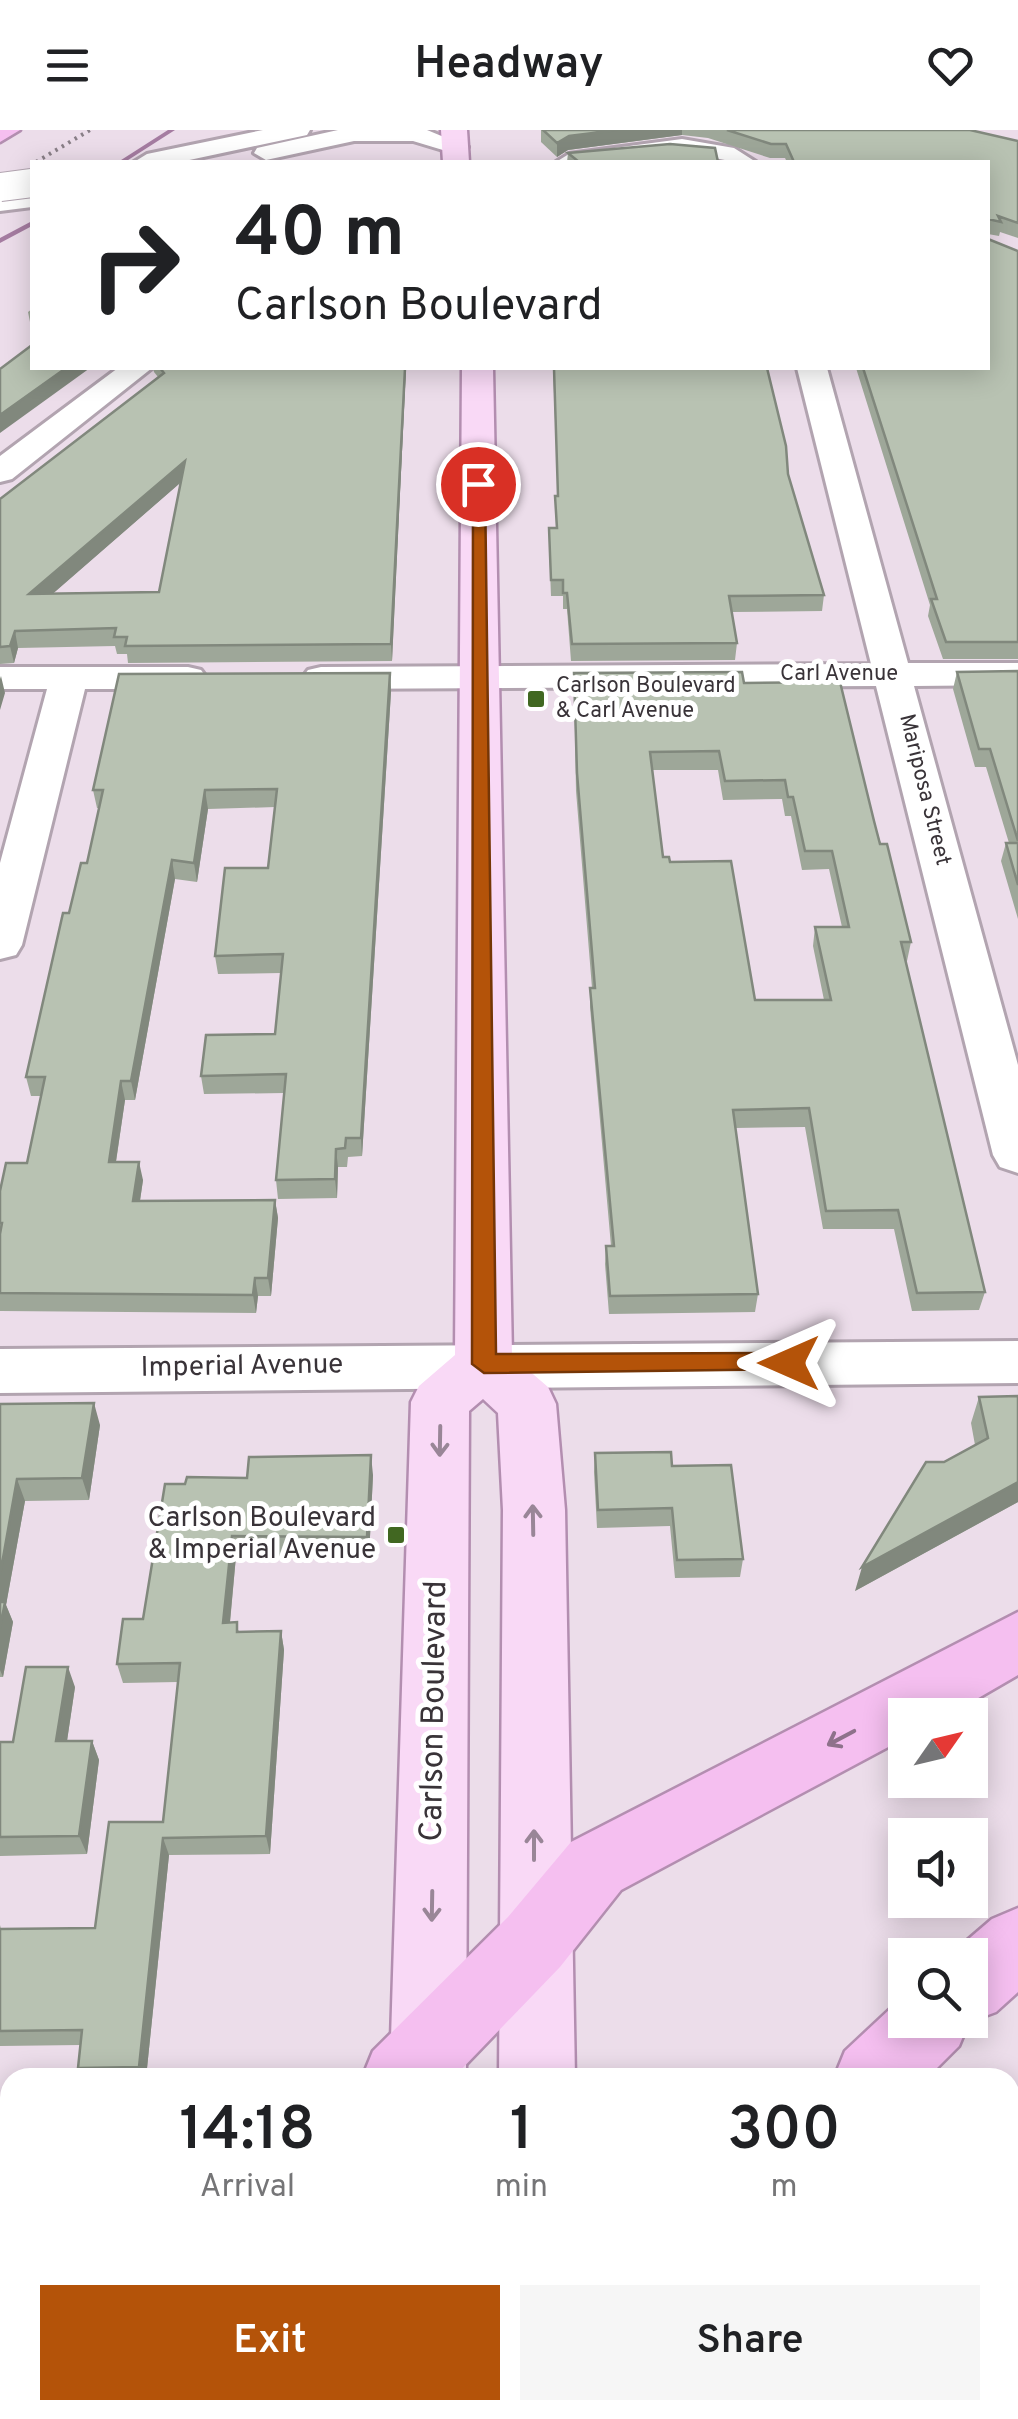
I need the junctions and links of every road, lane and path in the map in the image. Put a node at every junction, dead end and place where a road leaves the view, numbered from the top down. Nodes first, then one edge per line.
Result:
1 (7, 130) edge
2 (298, 130) edge
3 (364, 132) edge
4 (0, 134) edge
5 (455, 147) edge
6 (156, 160) edge
7 (232, 160) edge
8 (586, 160) edge
9 (741, 160) edge
10 (134, 370) edge
11 (476, 370) edge
12 (813, 370) edge
13 (0, 472) edge
14 (895, 674) junction
15 (1018, 674) edge
16 (480, 677) junction
17 (0, 678) edge
18 (69, 678) junction
19 (226, 678) edge
20 (284, 678) edge
21 (0, 945) edge
22 (1018, 1155) edge
23 (1018, 1362) edge
24 (484, 1364) junction
25 (0, 1370) edge
26 (1018, 1641) edge
27 (534, 1942) junction
28 (1018, 1944) edge
29 (988, 1970) edge
30 (915, 2038) edge
31 (419, 2068) edge
32 (420, 2068) edge
33 (537, 2068) edge
34 (883, 2068) edge

1 - 4 highway
2 - 6 street
3 - 5 street
3 - 7 street
8 - 9 street
10 - 13 street
11 - 16 main road
12 - 14 street, Mariposa Street
14 - 15 street, Carl Avenue
14 - 16 street, Carl Avenue
14 - 22 street, Mariposa Street
16 - 20 street, Carl Avenue
16 - 24 main road
17 - 18 street
18 - 19 street
18 - 21 street
23 - 24 street, Imperial Avenue
24 - 25 street, Imperial Avenue
27 -> 24 main road
24 -> 31 main road, Carlson Boulevard
26 -> 27 highway
27 - 32 highway
27 - 33 main road
28 - 29 highway
30 - 34 highway

